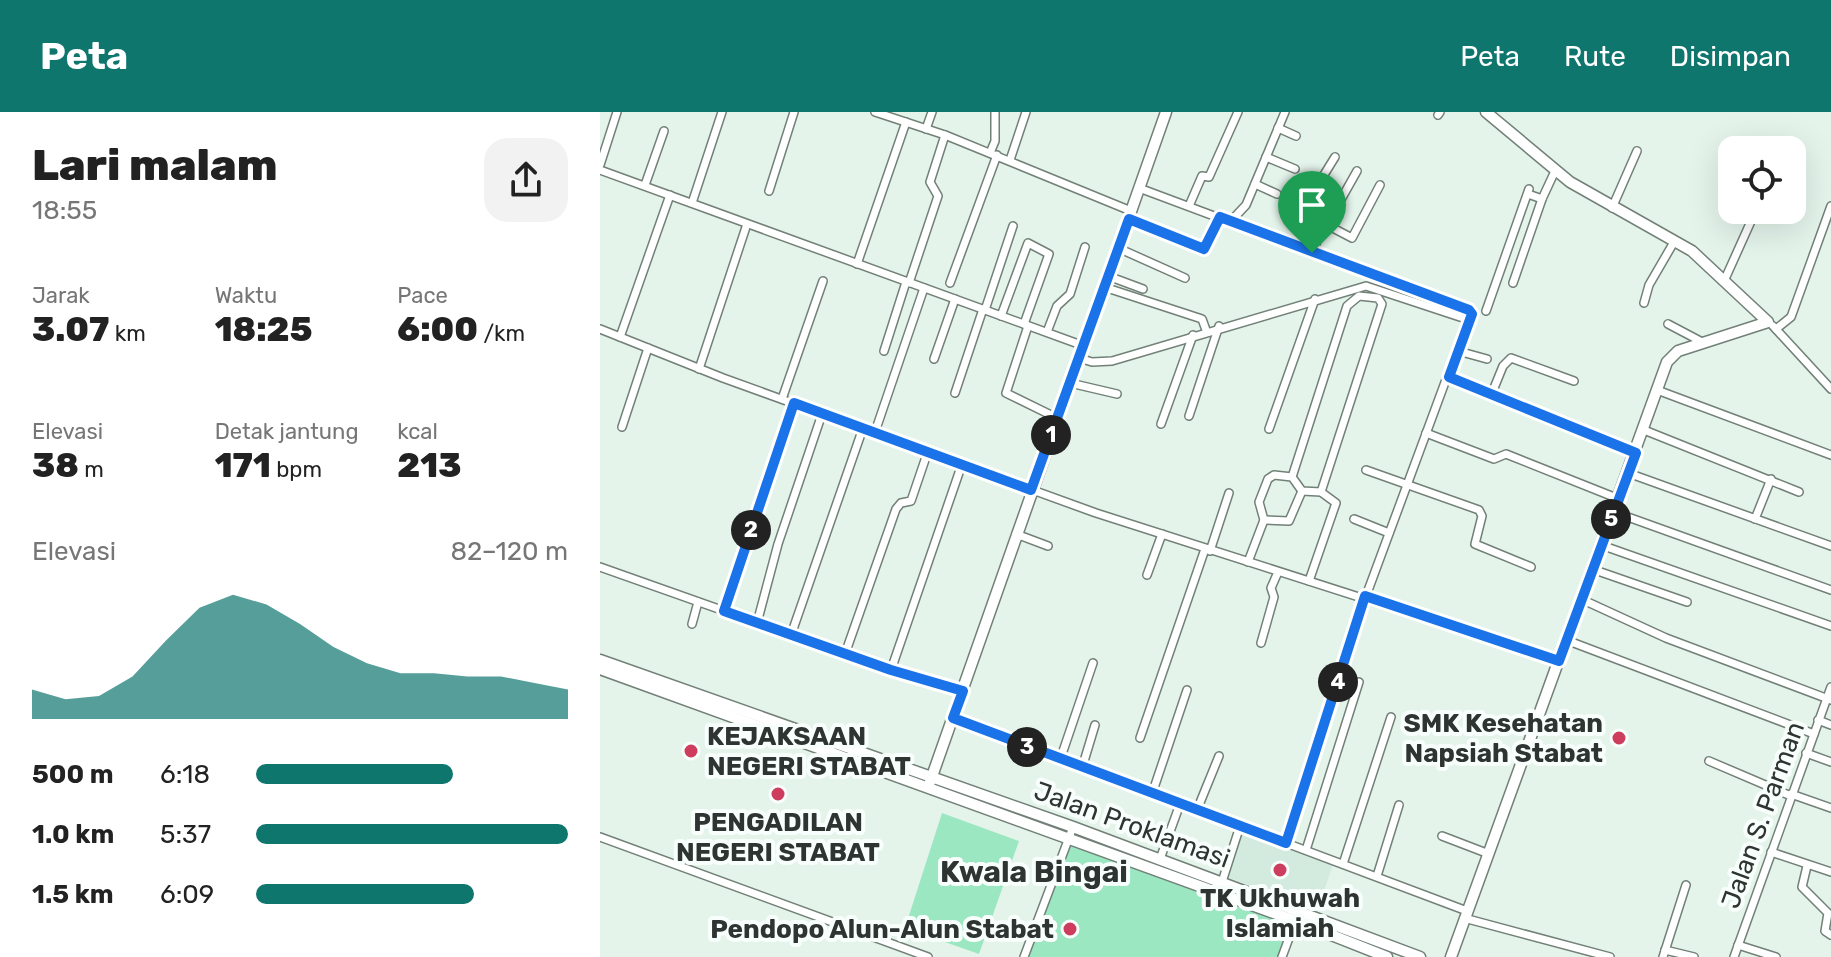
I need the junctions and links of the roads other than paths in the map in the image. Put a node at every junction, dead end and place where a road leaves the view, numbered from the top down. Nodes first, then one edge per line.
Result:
1 (617, 112) edge
2 (722, 112) edge
3 (794, 112) edge
4 (875, 112) edge
5 (932, 112) edge
6 (995, 112) edge
7 (1026, 112) edge
8 (1166, 112) edge
9 (1238, 112) edge
10 (1285, 112) edge
11 (1486, 112) edge
12 (906, 122) junction
13 (1278, 128) junction
14 (926, 129) junction
15 (664, 131) dead end
16 (945, 135) junction
17 (1296, 136) dead end
18 (1637, 151) dead end
19 (994, 154) junction
20 (1266, 157) junction
21 (1335, 157) dead end
22 (1010, 160) junction
23 (600, 167) edge
24 (1295, 169) dead end
25 (1357, 171) dead end
26 (1555, 171) junction
27 (1255, 184) junction
28 (645, 185) junction
29 (1380, 185) dead end
30 (1139, 188) junction
31 (769, 191) dead end
32 (1277, 194) dead end
33 (670, 195) junction
34 (1542, 199) junction
35 (692, 203) junction
36 (1285, 203) dead end
37 (1189, 206) junction
38 (1831, 206) edge
39 (1612, 208) junction
40 (1301, 212) junction
41 (1130, 215) junction
42 (1220, 217) junction
43 (1230, 222) junction
44 (747, 224) junction
45 (1750, 224) edge
46 (1325, 225) junction
47 (1013, 226) dead end
48 (1674, 242) junction
49 (1085, 247) dead end
50 (1118, 248) junction
51 (1312, 253) junction
52 (857, 264) junction
53 (1108, 276) junction
54 (1185, 278) dead end
55 (1725, 279) junction
56 (823, 281) dead end
57 (950, 283) dead end
58 (1513, 283) dead end
59 (906, 285) junction
60 (1104, 287) junction
61 (1143, 289) dead end
62 (923, 292) junction
63 (1315, 299) junction
64 (953, 303) junction
65 (1644, 303) dead end
66 (1486, 311) dead end
67 (982, 312) junction
68 (1001, 316) junction
69 (1470, 318) junction
70 (1668, 324) dead end
71 (1026, 325) junction
72 (1219, 326) junction
73 (1772, 326) junction
74 (1206, 327) junction
75 (600, 329) edge
76 (1047, 332) junction
77 (1193, 335) junction
78 (620, 337) junction
79 (1704, 343) junction
80 (1084, 346) junction
81 (648, 348) junction
82 (884, 351) dead end
83 (1458, 351) junction
84 (1079, 358) junction
85 (934, 359) dead end
86 (1487, 359) dead end
87 (699, 369) junction
88 (1449, 377) junction
89 (1574, 381) dead end
90 (1070, 383) junction
91 (1830, 387) edge
92 (1657, 390) junction
93 (955, 393) dead end
94 (1492, 393) junction
95 (1117, 394) dead end
96 (782, 399) junction
97 (794, 403) junction
98 (822, 414) junction
99 (1189, 416) dead end
100 (1057, 418) junction
101 (1161, 424) dead end
102 (622, 427) dead end
103 (863, 428) junction
104 (1269, 429) dead end
105 (1644, 430) junction
106 (875, 432) junction
107 (1426, 433) junction
108 (928, 451) junction
109 (1636, 453) junction
110 (1831, 455) edge
111 (962, 464) junction
112 (1366, 470) dead end
113 (1628, 473) junction
114 (1292, 477) junction
115 (1771, 479) junction
116 (1408, 483) junction
117 (1031, 490) junction
118 (1302, 491) junction
119 (1321, 492) junction
120 (1799, 492) dead end
121 (1229, 493) dead end
122 (1619, 499) junction
123 (1614, 512) junction
124 (1354, 519) dead end
125 (1755, 519) junction
126 (1264, 520) junction
127 (1389, 533) junction
128 (1016, 534) junction
129 (1162, 534) junction
130 (1601, 545) junction
131 (1048, 546) dead end
132 (1831, 546) edge
133 (1207, 550) junction
134 (1248, 562) junction
135 (600, 567) edge
136 (1531, 567) dead end
137 (1592, 569) junction
138 (1278, 572) junction
139 (1147, 575) dead end
140 (1309, 581) junction
141 (1831, 590) edge
142 (1366, 596) junction
143 (1581, 599) junction
144 (698, 602) junction
145 (1687, 602) dead end
146 (724, 611) junction
147 (757, 623) junction
148 (692, 624) dead end
149 (1831, 626) edge
150 (791, 635) junction
151 (1566, 640) junction
152 (1261, 643) dead end
153 (845, 654) junction
154 (600, 660) edge
155 (1559, 661) junction
156 (1093, 663) dead end
157 (600, 669) edge
158 (891, 670) junction
159 (1359, 682) dead end
160 (1831, 687) edge
161 (1187, 690) dead end
162 (963, 691) junction
163 (1829, 699) edge
164 (729, 710) junction
165 (1391, 717) dead end
166 (953, 718) junction
167 (1818, 720) junction
168 (1095, 725) dead end
169 (1831, 725) edge
170 (1814, 734) junction
171 (1140, 738) dead end
172 (1806, 753) junction
173 (1219, 756) dead end
174 (1060, 760) junction
175 (1709, 761) dead end
176 (1831, 762) edge
177 (1082, 768) junction
178 (932, 776) junction
179 (928, 788) junction
180 (1152, 794) junction
181 (1791, 795) junction
182 (1180, 804) junction
183 (1399, 805) dead end
184 (1831, 808) edge
185 (1197, 810) junction
186 (1240, 826) junction
187 (1072, 833) junction
188 (1442, 836) dead end
189 (600, 837) edge
190 (1286, 843) junction
191 (1306, 850) junction
192 (1771, 852) junction
193 (1489, 854) junction
194 (1160, 859) junction
195 (1343, 864) junction
196 (1807, 866) junction
197 (1831, 872) edge
198 (1377, 876) junction
199 (1222, 882) junction
200 (1686, 885) dead end
201 (1466, 914) junction
202 (1298, 915) junction
203 (1831, 935) edge
204 (1738, 945) junction
205 (1664, 954) edge
206 (928, 957) edge
207 (1024, 957) edge
208 (1282, 957) edge
209 (1387, 957) edge
210 (1420, 957) edge
211 (1451, 957) edge
212 (1610, 957) edge
213 (1694, 957) edge
214 (1734, 957) edge
215 (1776, 957) edge

1 - 23 street
2 - 35 street
3 - 31 street
4 - 12 street
5 - 14 street
6 - 19 street
7 - 22 street
8 - 30 street
9 - 37 street
10 - 13 street
11 - 26 street
12 - 14 street
12 - 52 street
13 - 17 street
13 - 20 street
14 - 16 street
15 - 28 street
16 - 19 street
16 - 59 street
18 - 39 street
19 - 22 street
19 - 57 street
20 - 24 street
20 - 27 street
21 - 40 street
22 - 41 street
23 - 28 street
25 - 46 street
26 - 34 street
26 - 39 street
27 - 32 street
27 - 43 street
28 - 33 street
29 - 46 street
30 - 37 street
30 - 41 street
33 - 35 street
33 - 78 street
34 - 58 street
34 - 66 street
35 - 44 street
36 - 40 street
37 - 42 street
38 - 73 street
39 - 48 street
40 - 46 street
41 - 42 street
41 - 50 street
42 - 43 street
43 - 51 street
44 - 52 street
44 - 87 street
45 - 55 street
46 - 51 street
47 - 67 street
48 - 55 street
48 - 65 street
49 - 76 street
50 - 53 street
50 - 54 street
51 - 69 street
52 - 59 street
53 - 60 street
53 - 61 street
55 - 73 street
56 - 96 street
59 - 62 street
59 - 82 street
60 - 74 street
60 - 80 street
62 - 64 street
62 - 106 street
63 - 69 street
63 - 72 street
63 - 104 street
64 - 67 street
64 - 85 street
67 - 68 street
67 - 93 street
68 - 71 street
68 - 71 street
69 - 83 street
70 - 79 street
71 - 76 street
71 - 100 street
72 - 74 street
72 - 99 street
73 - 79 street
73 - 91 street
74 - 77 street
75 - 78 street
76 - 80 street
77 - 84 street
77 - 101 street
78 - 81 street
79 - 92 street
80 - 84 street
81 - 87 street
81 - 102 street
83 - 86 street
83 - 88 street
84 - 90 street
87 - 96 street
88 - 94 street
88 - 107 street
89 - 94 street
90 - 95 street
90 - 100 street
92 - 105 street
92 - 110 street
94 - 109 street
96 - 97 street
97 - 98 street
97 - 146 street
98 - 103 street
98 - 147 street
100 - 117 street
103 - 106 street
103 - 150 street
105 - 109 street
105 - 115 street
106 - 108 street
107 - 116 street
107 - 122 street
108 - 111 street
108 - 153 street
109 - 113 street
111 - 117 street
111 - 158 street
112 - 116 street
113 - 122 street
113 - 125 street
114 - 118 street
114 - 119 street
114 - 126 street
115 - 120 street
115 - 125 street
116 - 127 street
116 - 136 street
117 - 128 street
117 - 129 street
118 - 119 street
118 - 126 street
119 - 140 street
121 - 133 street
122 - 123 street
123 - 130 street
123 - 141 street
124 - 127 street
125 - 132 street
126 - 134 street
127 - 142 street
128 - 131 street
128 - 162 street
129 - 133 street
129 - 139 street
130 - 137 street
130 - 149 street
133 - 134 street
133 - 171 street
134 - 138 street
135 - 144 street
137 - 143 street
137 - 145 street
138 - 140 street
138 - 152 street
140 - 142 street
142 - 155 street
142 - 190 street
143 - 151 street
143 - 163 street
144 - 146 street
144 - 148 street
146 - 147 street
147 - 150 street
150 - 153 street
151 - 155 street
151 - 170 street
153 - 158 street
154 - 164 street, Jalan Proklamasi
155 - 193 street
156 - 174 street
157 - 164 street, Jalan Proklamasi
158 - 162 street
159 - 191 street
160 - 163 street, Jalan S. Parman
161 - 180 street
162 - 166 street
163 - 167 street, Jalan S. Parman
164 - 178 street, Jalan Proklamasi
164 - 179 street, Jalan Proklamasi
165 - 195 street
166 - 174 street
166 - 178 street
167 - 169 street
167 - 170 street, Jalan S. Parman
168 - 177 street
170 - 172 street, Jalan S. Parman
172 - 176 street
172 - 181 street, Jalan S. Parman
173 - 185 street
174 - 177 street
175 - 181 street
177 - 180 street
178 - 179 street
178 - 187 street, Jalan Proklamasi
179 - 187 street, Jalan Proklamasi
180 - 182 street
181 - 184 street
181 - 192 street, Jalan S. Parman
182 - 185 street
182 - 194 street
183 - 198 street
185 - 186 street
186 - 190 street
186 - 199 street
187 - 194 street, Jalan Proklamasi
187 - 202 street, Jalan Proklamasi
187 - 207 street
188 - 193 street
189 - 206 street
190 - 191 street
191 - 195 street
192 - 196 street
192 - 204 street, Jalan S. Parman
193 - 201 street
194 - 199 street, Jalan Proklamasi
195 - 198 street
196 - 197 street
196 - 203 street
198 - 201 street
199 - 202 street, Jalan Proklamasi
200 - 205 street
201 - 211 street
201 - 212 street
202 - 208 street
202 - 209 street, Jalan Proklamasi
202 - 210 street, Jalan Proklamasi
204 - 214 street, Jalan S. Parman
204 - 215 street
205 - 213 street

